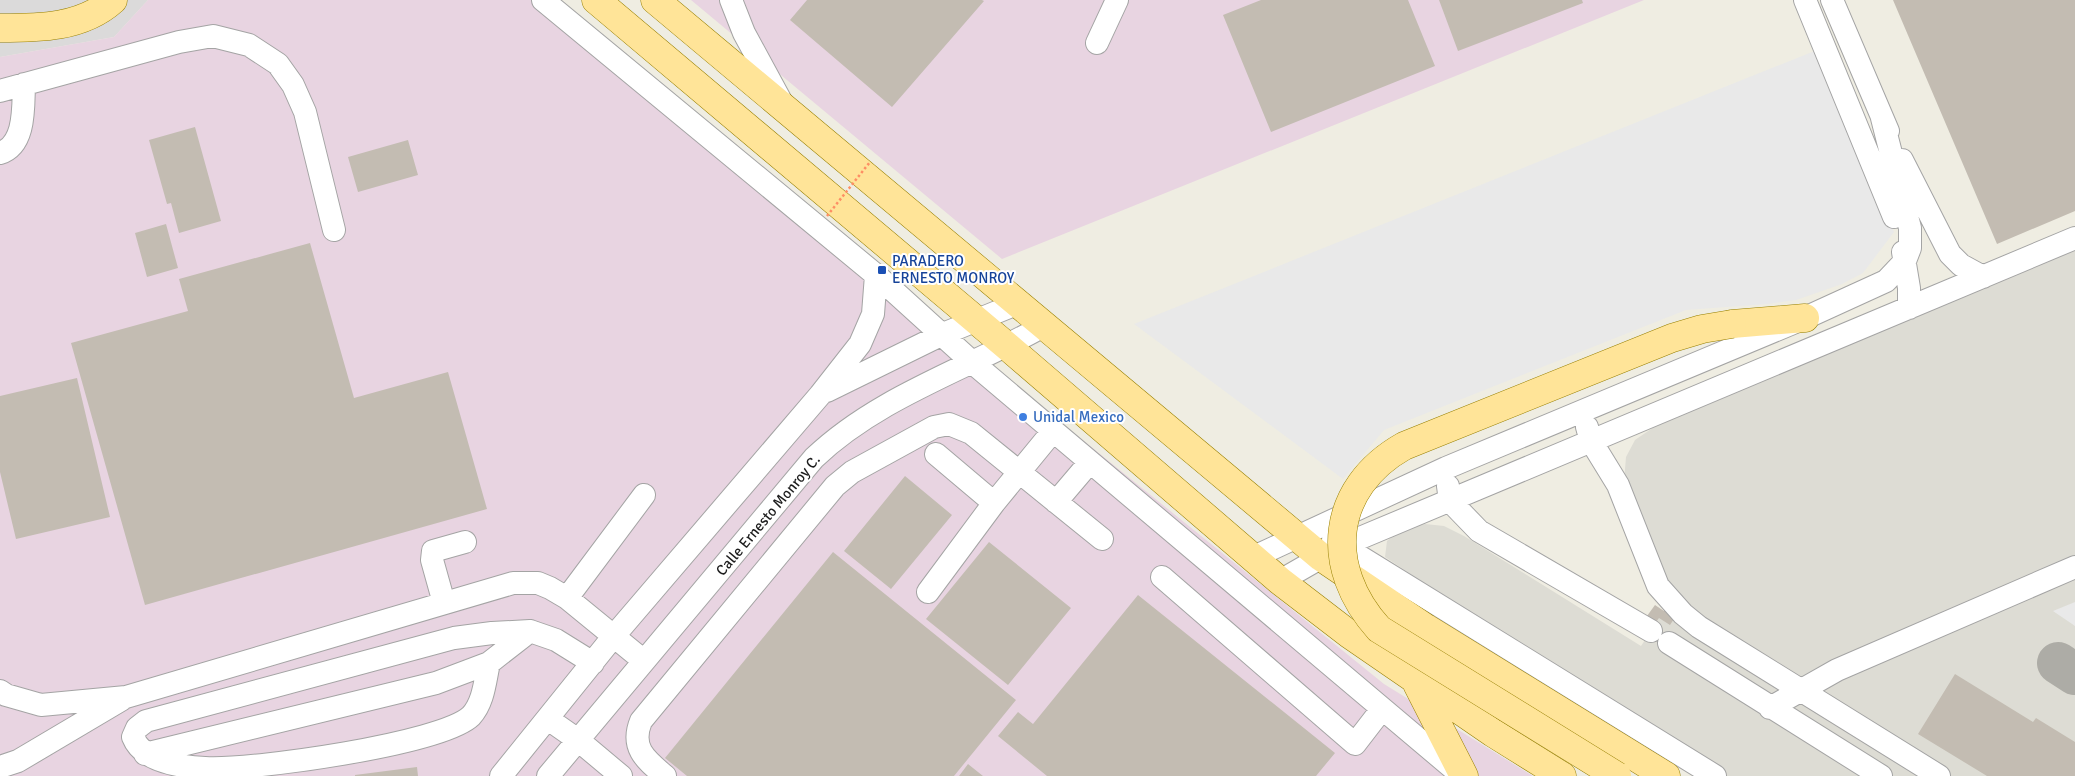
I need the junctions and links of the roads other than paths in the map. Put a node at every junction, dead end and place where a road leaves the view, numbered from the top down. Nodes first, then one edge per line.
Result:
1 (113, 0) edge
2 (543, 0) edge
3 (596, 0) edge
4 (655, 0) edge
5 (731, 0) edge
6 (1117, 0) edge
7 (1805, 0) edge
8 (1834, 2) edge
9 (1, 24) edge
10 (1097, 43) dead end
11 (24, 84) junction
12 (0, 91) edge
13 (786, 111) junction
14 (1882, 118) junction
15 (0, 153) edge
16 (334, 230) dead end
17 (2075, 238) edge
18 (1905, 261) junction
19 (876, 275) junction
20 (1983, 277) junction
21 (1020, 303) junction
22 (1909, 308) junction
23 (1805, 318) junction
24 (978, 321) junction
25 (1045, 326) junction
26 (943, 334) junction
27 (1008, 347) junction
28 (973, 363) junction
29 (820, 395) junction
30 (1582, 412) junction
31 (1053, 430) junction
32 (1591, 441) junction
33 (936, 454) dead end
34 (1090, 462) junction
35 (1446, 468) junction
36 (1020, 472) junction
37 (644, 496) dead end
38 (1450, 501) junction
39 (1056, 502) junction
40 (994, 503) junction
41 (1306, 532) junction
42 (1102, 539) dead end
43 (466, 542) dead end
44 (1331, 551) junction
45 (1254, 557) junction
46 (2075, 567) edge
47 (1162, 577) dead end
48 (1280, 581) junction
49 (928, 592) dead end
50 (567, 598) junction
51 (444, 603) junction
52 (530, 631) junction
53 (613, 637) junction
54 (644, 661) junction
55 (489, 663) junction
56 (593, 663) junction
57 (1416, 680) junction
58 (0, 691) edge
59 (1802, 691) junction
60 (126, 697) junction
61 (1770, 708) junction
62 (1382, 709) junction
63 (548, 719) junction
64 (578, 740) junction
65 (145, 754) junction
66 (0, 767) edge
67 (500, 776) edge
68 (548, 776) edge
69 (621, 776) edge
70 (665, 776) edge
71 (1463, 776) edge
72 (1562, 776) edge
73 (1618, 776) edge
74 (1666, 776) edge
75 (1715, 776) edge
76 (1881, 776) edge
77 (1939, 776) edge

1 - 9 main road
2 - 19 street
3 - 24 main road
4 - 13 main road
5 - 13 street
6 - 10 street
7 - 18 street
8 - 14 street
11 - 12 street
11 - 15 street
11 - 16 street
13 - 21 main road
14 - 18 street
14 - 20 street
17 - 20 street
18 - 22 street
18 - 23 street
19 - 26 street
19 - 29 street
20 - 22 street
21 - 24 street
21 - 25 main road
22 - 32 street
23 - 30 street
23 - 73 main road, bridge
24 - 26 street
24 - 27 main road
25 - 27 street, Calle Ernesto Monroy C.
25 - 41 main road
26 - 28 street
26 - 29 street
27 - 28 street, Calle Ernesto Monroy C.
27 - 45 main road
28 - 31 street
28 - 54 street, Calle Ernesto Monroy C.
29 - 53 street
30 - 32 street
30 - 35 street
31 - 34 street
31 - 36 street
32 - 38 street
32 - 59 street
33 - 40 street
34 - 39 street
34 - 62 street
35 - 38 street
35 - 41 street
36 - 39 street
36 - 40 street
36 - 70 street
37 - 50 street
38 - 44 street
38 - 61 street
39 - 42 street
40 - 49 street
41 - 44 main road
41 - 45 street
43 - 51 street
44 - 48 street
44 - 74 main road
44 - 75 street
45 - 48 main road
46 - 59 street
47 - 62 street
48 - 57 main road
50 - 51 street
50 - 53 street
51 - 60 street
52 - 55 street
52 - 56 street
52 - 65 street
53 - 54 street
53 - 56 street
54 - 64 street, Calle Ernesto Monroy C.
55 - 65 street
55 - 65 street
56 - 63 street
57 - 71 main road
57 - 72 main road
58 - 60 street
59 - 61 street
59 - 77 street
60 - 66 street
61 - 76 street
62 - 71 street
63 - 64 street
63 - 67 street
64 - 68 street, Calle Ernesto Monroy C.
64 - 69 street

